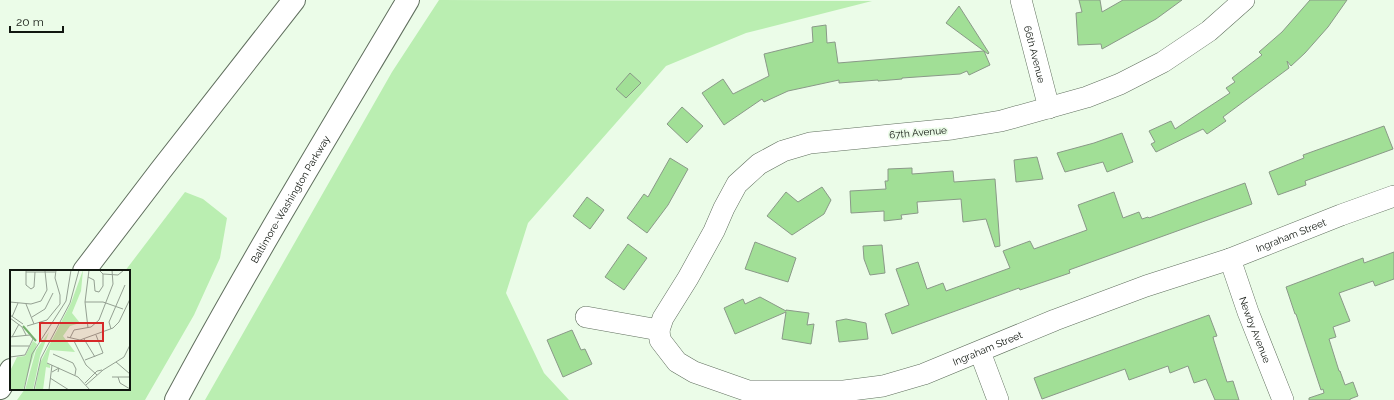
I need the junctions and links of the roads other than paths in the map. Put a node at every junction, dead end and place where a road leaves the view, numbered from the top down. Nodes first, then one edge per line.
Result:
1 (294, 0) edge
2 (408, 0) edge
3 (1021, 0) edge
4 (1244, 0) edge
5 (1048, 108) junction
6 (1394, 196) edge
7 (1230, 259) junction
8 (85, 270) edge
9 (586, 317) dead end
10 (659, 330) junction
11 (980, 352) junction
12 (10, 372) edge
13 (0, 388) edge
14 (748, 395) edge
15 (176, 400) edge
16 (998, 400) edge
17 (1282, 400) edge

1 - 8 highway
2 - 15 highway, Baltimore-Washington Parkway
3 - 5 street, 66th Avenue
4 - 5 street, 67th Avenue
5 - 10 street, 67th Avenue
6 - 7 street, Ingraham Street
7 - 11 street, Ingraham Street
7 - 17 street, Newby Avenue
9 - 10 street
10 - 14 street, Ingraham Street
11 - 14 street, Ingraham Street
11 - 16 street
12 - 13 highway

